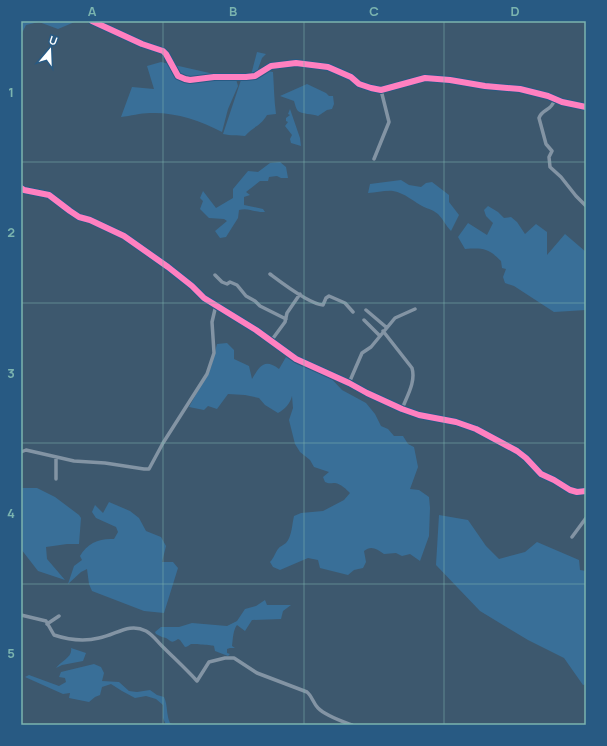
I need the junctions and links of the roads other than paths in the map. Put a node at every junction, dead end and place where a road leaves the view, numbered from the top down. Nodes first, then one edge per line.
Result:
1 (92, 21) edge
2 (381, 90) junction
3 (555, 99) junction
4 (586, 107) edge
5 (374, 159) dead end
6 (21, 188) edge
7 (586, 206) edge
8 (270, 274) dead end
9 (215, 275) dead end
10 (300, 294) junction
11 (216, 305) junction
12 (415, 309) dead end
13 (366, 310) dead end
14 (353, 312) dead end
15 (286, 319) junction
16 (364, 320) dead end
17 (386, 327) junction
18 (383, 331) junction
19 (379, 335) junction
20 (271, 341) junction
21 (349, 383) junction
22 (402, 409) junction
23 (21, 452) edge
24 (56, 457) junction
25 (56, 479) dead end
26 (586, 491) edge
27 (586, 518) edge
28 (572, 537) dead end
29 (21, 615) edge
30 (59, 616) dead end
31 (47, 624) junction
32 (352, 725) edge

1 - 2 street
2 - 3 street
2 - 5 street
3 - 4 street
3 - 7 street
6 - 11 street
8 - 10 street
9 - 15 street
10 - 14 street
10 - 15 street
11 - 20 street
11 - 24 street
12 - 17 street
13 - 17 street
15 - 20 street
16 - 19 street
17 - 18 street
18 - 19 street
18 - 22 street
19 - 21 street
20 - 21 street
21 - 22 street
22 - 26 street
23 - 24 street
24 - 25 street
27 - 28 street
29 - 31 street
30 - 31 street
31 - 32 street

